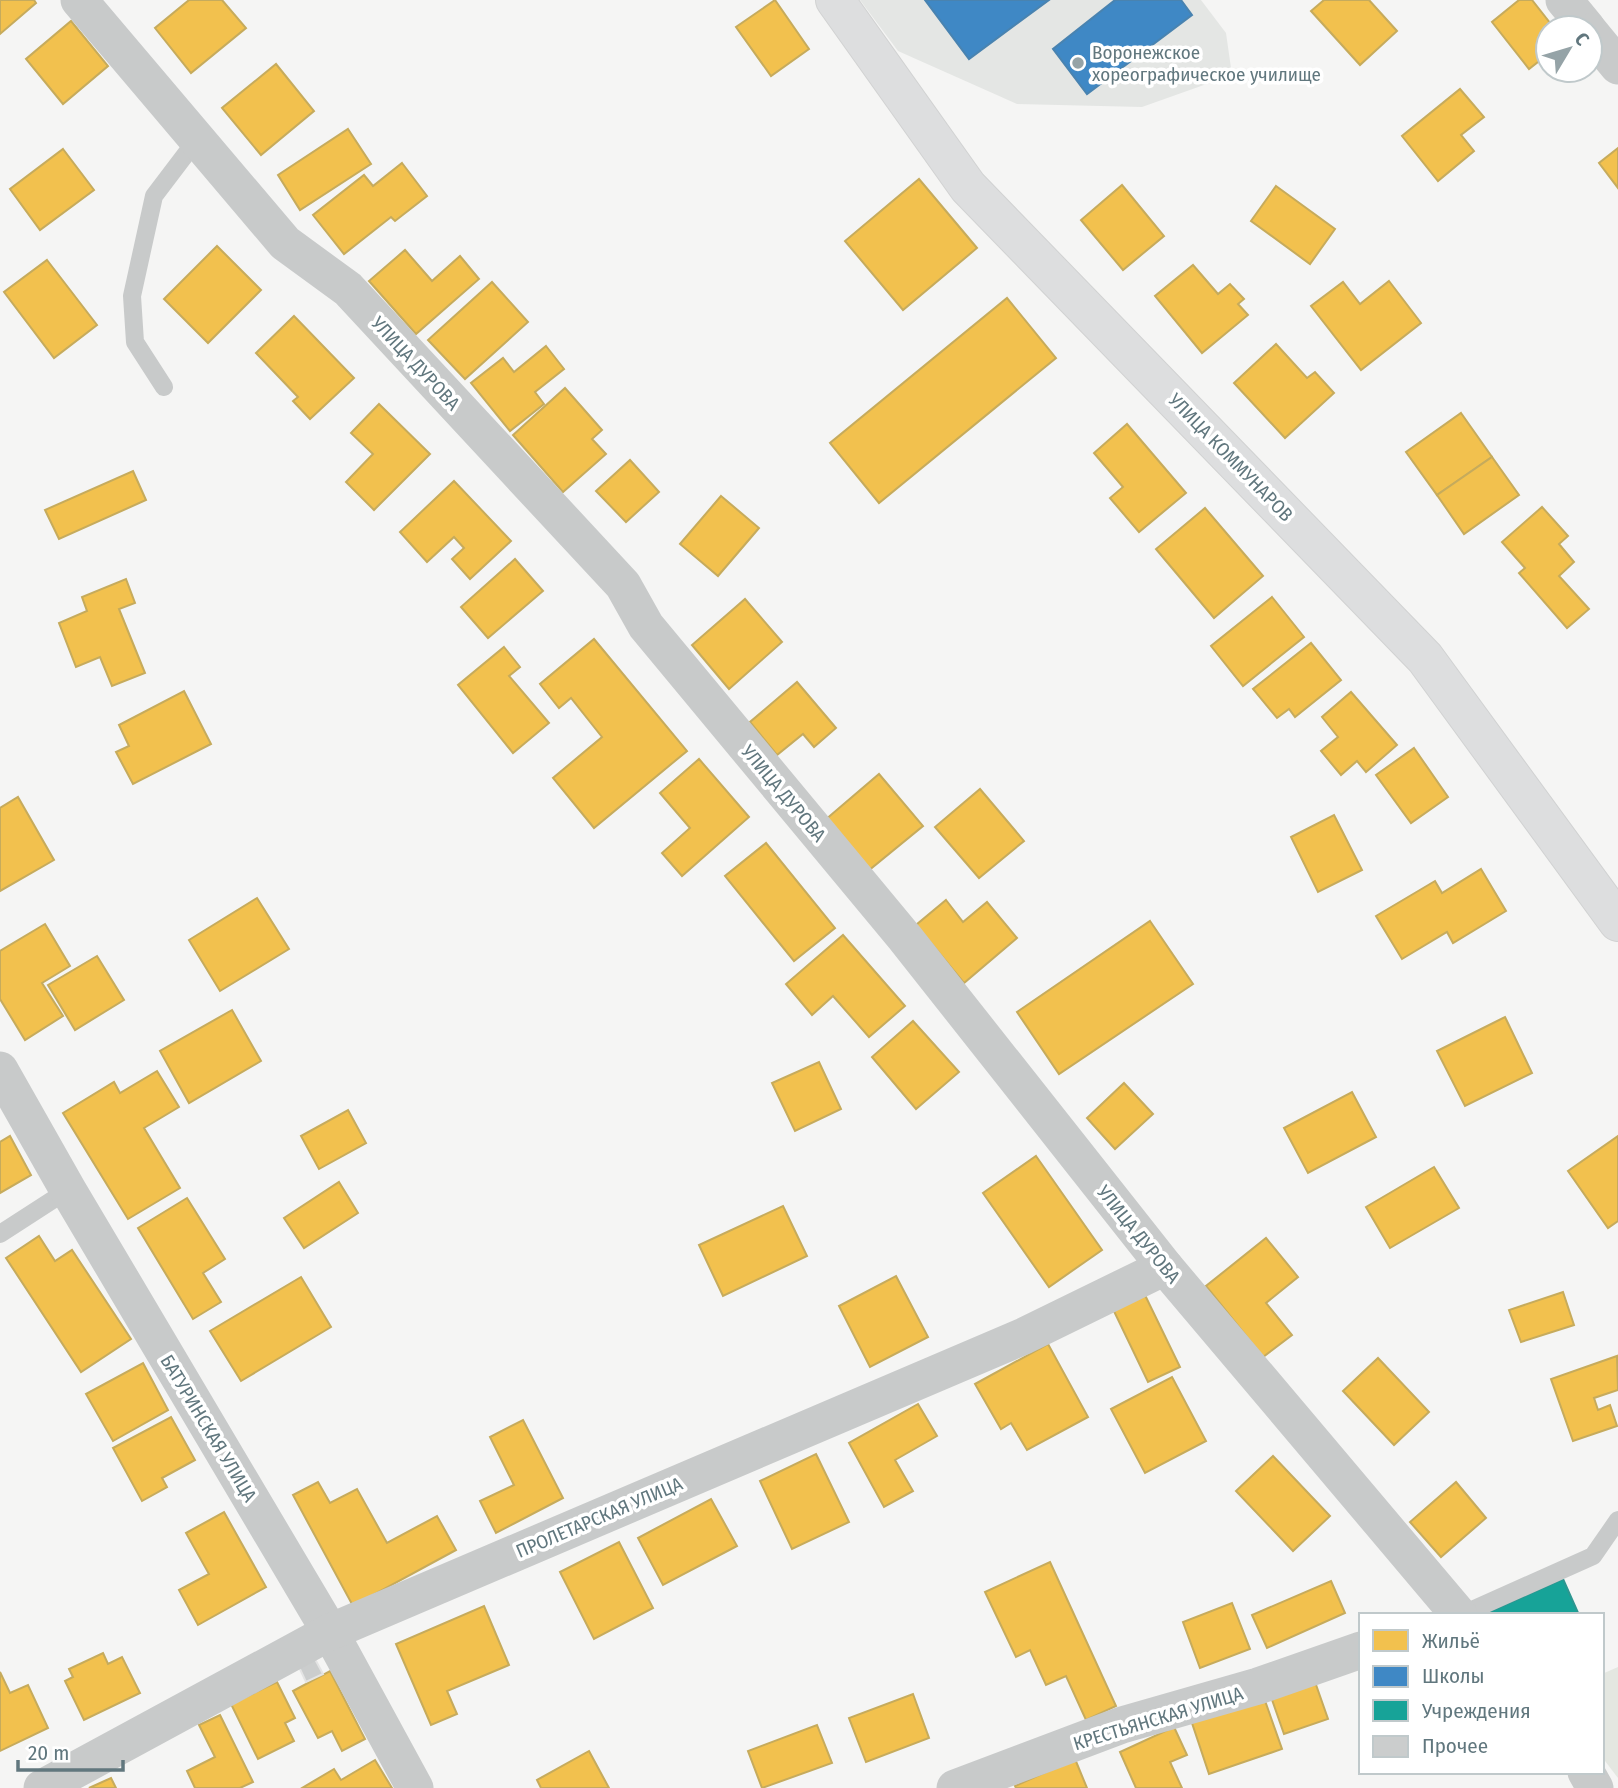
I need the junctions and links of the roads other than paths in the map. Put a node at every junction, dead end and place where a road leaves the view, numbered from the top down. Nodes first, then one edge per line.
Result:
1 (79, 0) edge
2 (835, 0) edge
3 (1564, 0) edge
4 (1575, 14) edge
5 (1604, 49) edge
6 (1618, 66) edge
7 (198, 138) junction
8 (164, 387) dead end
9 (1618, 922) edge
10 (5, 1092) edge
11 (68, 1189) junction
12 (0, 1234) edge
13 (1165, 1267) junction
14 (1618, 1520) edge
15 (1446, 1611) edge
16 (330, 1632) junction
17 (1359, 1651) edge
18 (42, 1788) edge
19 (415, 1788) edge
20 (955, 1788) edge

1 - 7 street, УЛИЦА ДУРОВА
2 - 9 street, УЛИЦА КОММУНАРОВ
3 - 4 street
5 - 6 street
7 - 8 lane
7 - 13 street, УЛИЦА ДУРОВА
10 - 11 street, БАТУРИНСКАЯ УЛИЦА
11 - 12 lane
11 - 16 street, БАТУРИНСКАЯ УЛИЦА
13 - 15 street, УЛИЦА ДУРОВА
13 - 16 street, ПРОЛЕТАРСКАЯ УЛИЦА
14 - 15 lane
16 - 18 street, ПРОЛЕТАРСКАЯ УЛИЦА
16 - 19 street, БАТУРИНСКАЯ УЛИЦА
17 - 20 street, КРЕСТЬЯНСКАЯ УЛИЦА

